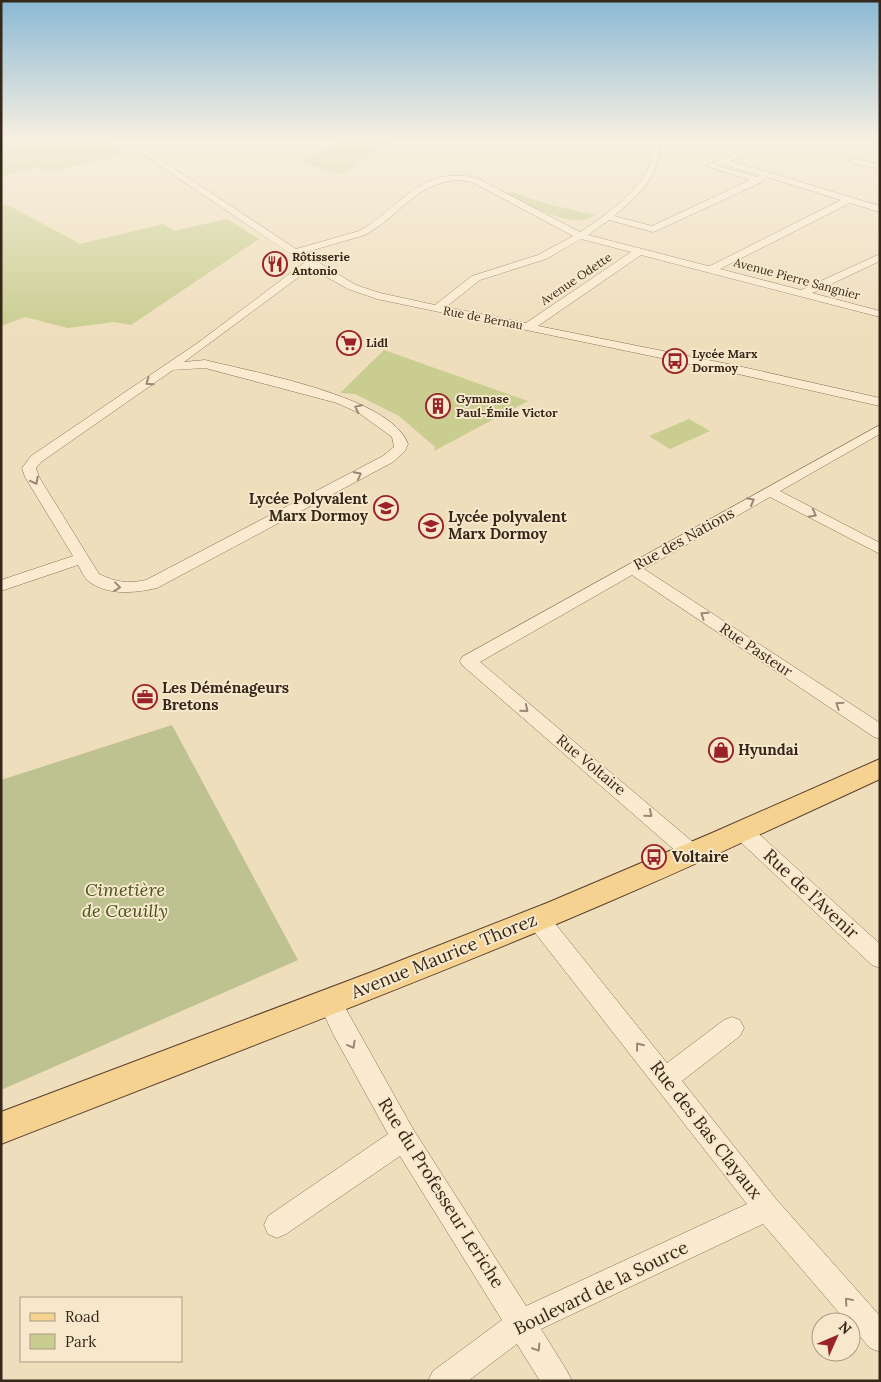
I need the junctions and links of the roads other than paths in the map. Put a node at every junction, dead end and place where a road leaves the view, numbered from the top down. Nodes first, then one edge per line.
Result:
1 (223, 204) edge
2 (399, 204) edge
3 (522, 204) edge
4 (621, 204) edge
5 (706, 204) edge
6 (839, 204) edge
7 (548, 218) junction
8 (604, 219) junction
9 (580, 236) junction
10 (295, 252) junction
11 (638, 252) junction
12 (880, 257) edge
13 (311, 263) junction
14 (708, 269) junction
15 (328, 273) junction
16 (282, 284) junction
17 (802, 294) junction
18 (438, 309) junction
19 (880, 314) edge
20 (528, 327) junction
21 (203, 344) junction
22 (205, 364) junction
23 (170, 367) junction
24 (880, 402) edge
25 (880, 429) edge
26 (770, 491) junction
27 (880, 549) edge
28 (82, 558) junction
29 (632, 568) junction
30 (1, 586) edge
31 (468, 661) joint
32 (880, 732) edge
33 (880, 768) edge
34 (742, 831) junction
35 (693, 854) junction
36 (537, 918) junction
37 (880, 958) edge
38 (329, 1001) junction
39 (732, 1028) dead end
40 (665, 1079) junction
41 (1, 1128) edge
42 (404, 1138) junction
43 (767, 1208) junction
44 (277, 1225) dead end
45 (522, 1323) junction
46 (880, 1338) edge
47 (443, 1381) edge
48 (557, 1381) edge

1 - 10 street, Rue de Bernau
2 - 10 street
3 - 7 street
4 - 8 street
5 - 8 street
6 - 14 street
7 - 8 street
7 - 9 street, Avenue Pierre Sangnier
8 - 9 street
9 - 11 street, Avenue Pierre Sangnier
9 - 18 street
10 - 13 street, Rue de Bernau
11 - 14 street, Avenue Pierre Sangnier
11 - 20 street, Avenue Odette
12 - 17 street
13 - 15 street, Rue de Bernau
13 - 16 street
14 - 17 street, Avenue Pierre Sangnier
15 - 16 street
15 - 18 street, Rue de Bernau
16 - 21 street
17 - 19 street, Avenue Pierre Sangnier
18 - 20 street, Rue de Bernau
20 - 24 street, Rue de Bernau
21 - 22 street
21 - 23 street
22 - 23 street
28 -> 22 street
23 -> 28 street
25 - 26 street, Rue des Nations
26 -> 27 street
29 -> 26 street, Rue des Nations
28 - 30 street
29 - 31 street, Rue des Nations
32 -> 29 street, Rue Pasteur
31 -> 35 street, Rue Voltaire
33 - 34 main road, Avenue Maurice Thorez
34 - 35 main road, Avenue Maurice Thorez
34 - 37 street, Rue de l’Avenir
35 - 36 main road, Avenue Maurice Thorez
36 - 38 main road, Avenue Maurice Thorez
40 -> 36 street, Rue des Bas Clayaux
38 - 41 main road, Avenue Maurice Thorez
38 -> 42 street, Rue du Professeur Leriche
39 - 40 street
40 - 43 street, Rue des Bas Clayaux
42 - 44 street
42 - 45 street, Rue du Professeur Leriche
43 - 45 street, Boulevard de la Source
46 -> 43 street, Rue des Bas Clayaux
45 - 47 street, Boulevard de la Source
45 -> 48 street, Rue du Professeur Leriche

